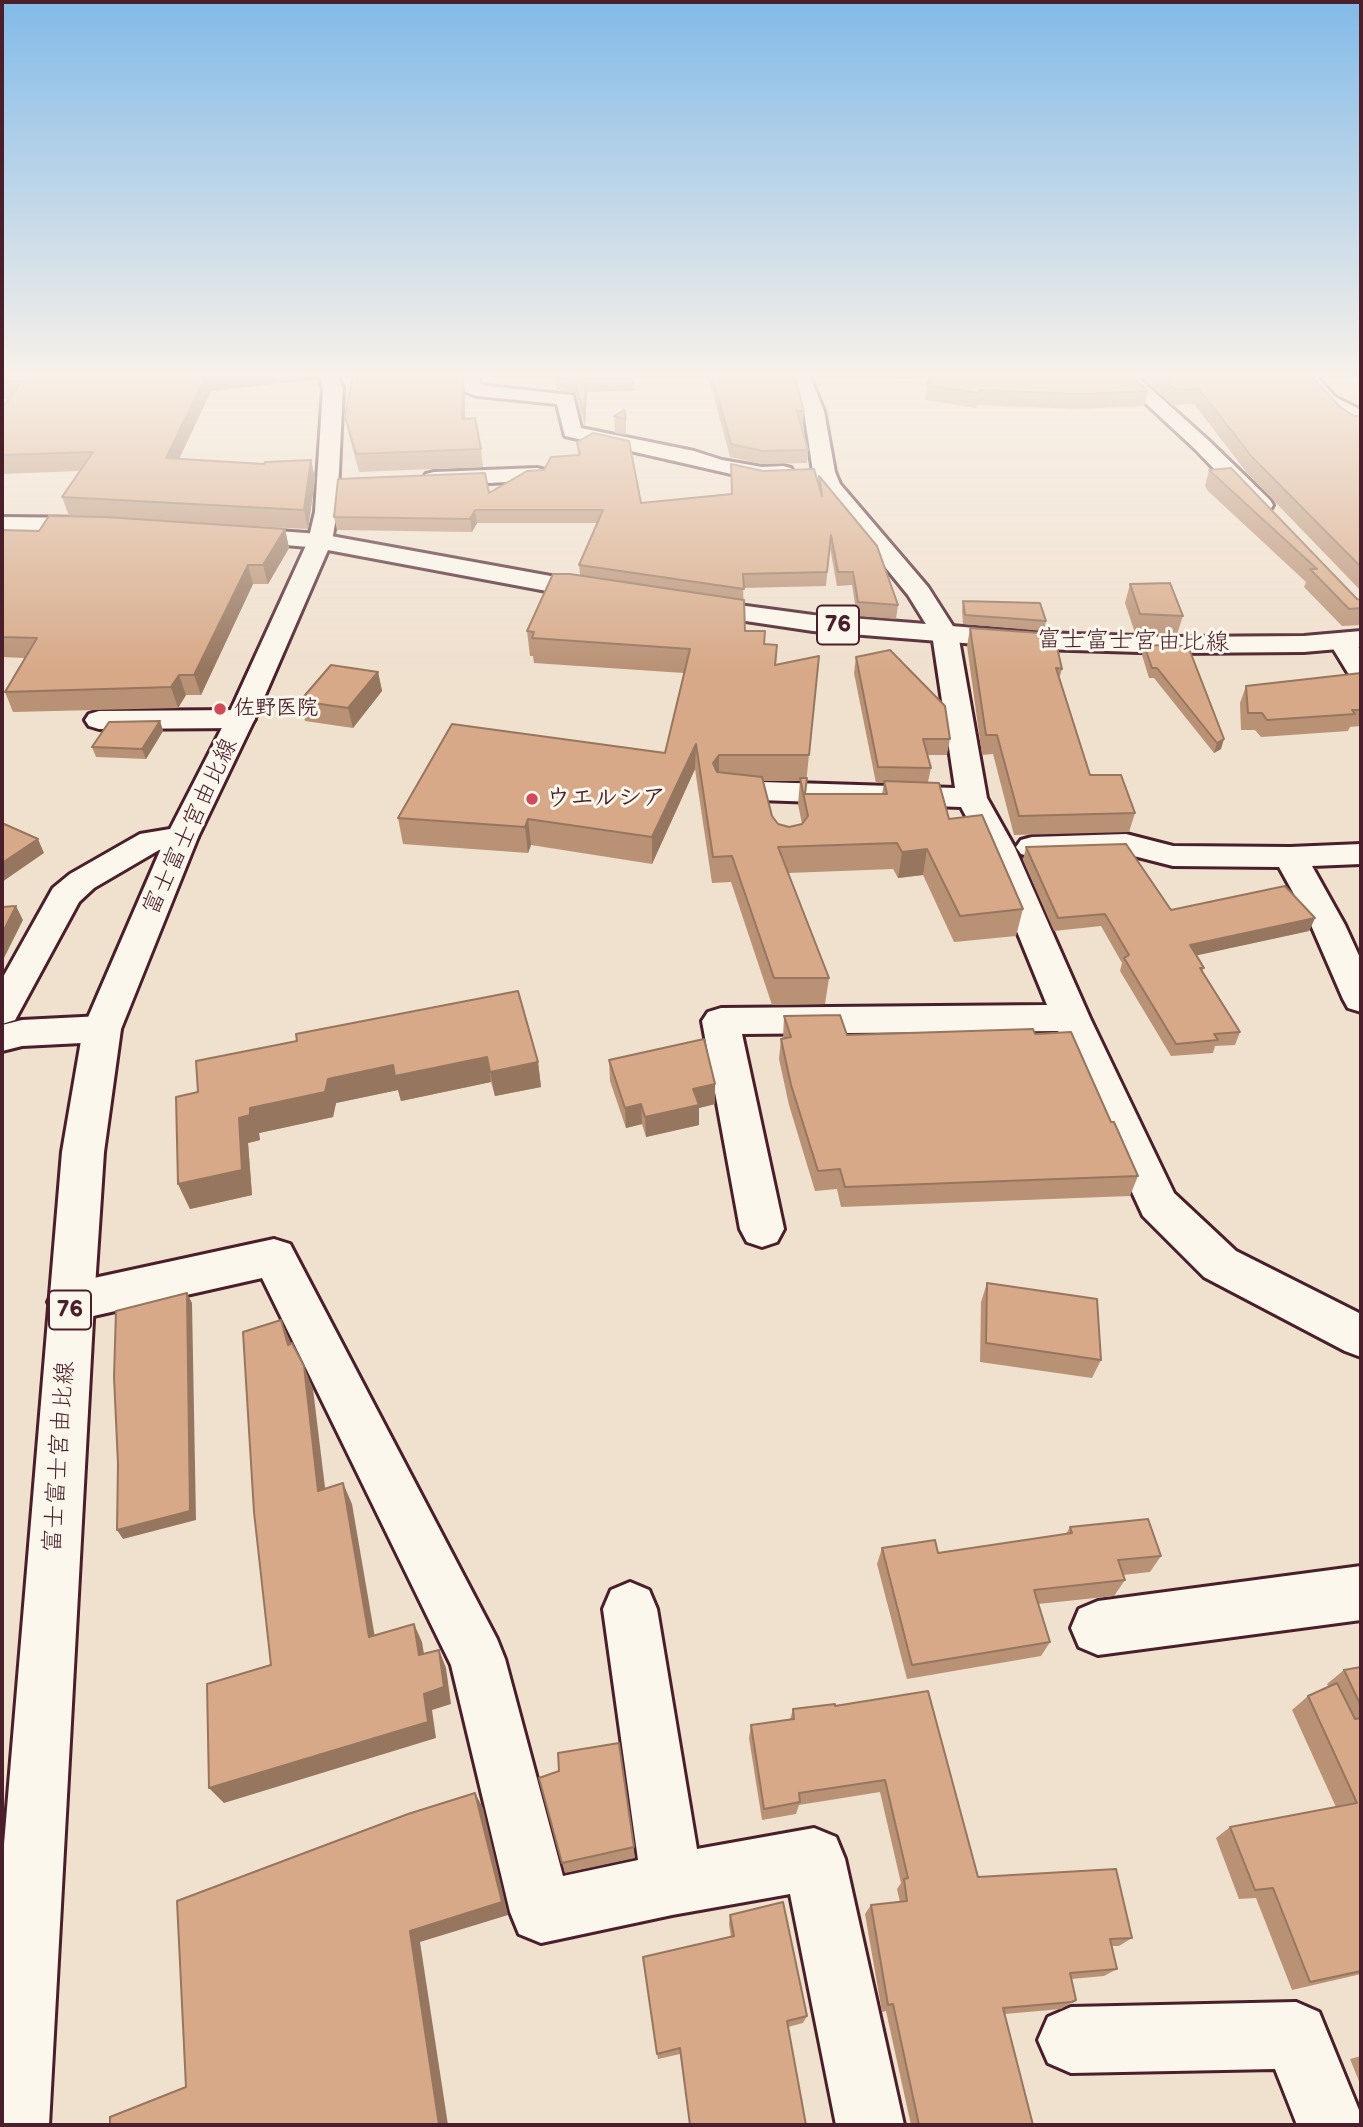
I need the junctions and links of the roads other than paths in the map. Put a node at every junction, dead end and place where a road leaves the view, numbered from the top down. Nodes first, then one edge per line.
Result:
1 (328, 471) edge
2 (747, 471) edge
3 (1228, 471) edge
4 (824, 472) joint
5 (537, 475) edge
6 (411, 480) edge
7 (355, 482) edge
8 (327, 483) junction
9 (835, 493) junction
10 (811, 496) edge
11 (68, 506) edge
12 (1277, 522) edge
13 (2, 524) edge
14 (50, 525) junction
15 (111, 526) edge
16 (208, 533) edge
17 (320, 541) junction
18 (628, 597) edge
19 (668, 603) edge
20 (944, 634) junction
21 (1352, 641) edge
22 (1361, 672) edge
23 (241, 719) junction
24 (99, 720) dead end
25 (730, 790) edge
26 (972, 798) junction
27 (182, 837) junction
28 (999, 848) junction
29 (1361, 855) edge
30 (1290, 857) junction
31 (1361, 999) edge
32 (2, 1011) edge
33 (1071, 1018) junction
34 (102, 1029) junction
35 (2, 1038) edge
36 (762, 1229) dead end
37 (71, 1302) junction
38 (1361, 1337) edge
39 (1361, 1593) edge
40 (630, 1609) dead end
41 (1098, 1628) dead end
42 (672, 1884) junction
43 (1071, 2040) dead end
44 (15, 2125) edge
45 (870, 2125) edge
46 (1331, 2125) edge

1 - 8 street, 富士富士宮由比線
2 - 4 street
3 - 12 street
4 - 9 street
5 - 6 street
7 - 8 street
8 - 17 street, 富士富士宮由比線
9 - 10 street
9 - 20 street
11 - 14 street
13 - 14 street
14 - 15 street
16 - 17 street
17 - 18 street
17 - 23 street, 富士富士宮由比線 / 76
19 - 20 street, 富士富士宮由比線 / 76
20 - 21 street, 富士富士宮由比線 / 76
20 - 26 street
21 - 22 street
23 - 24 street
23 - 27 street, 富士富士宮由比線 / 76
25 - 26 street
26 - 28 street
27 - 32 street
27 - 34 street, 富士富士宮由比線 / 76
28 - 30 street
28 - 33 street
29 - 30 street
30 - 31 street
33 - 36 street
33 - 38 street
34 - 35 street
34 - 37 street, 富士富士宮由比線 / 76
37 - 42 street
37 - 44 street, 富士富士宮由比線 / 76
39 - 41 street
40 - 42 street
42 - 45 street
43 - 46 street

